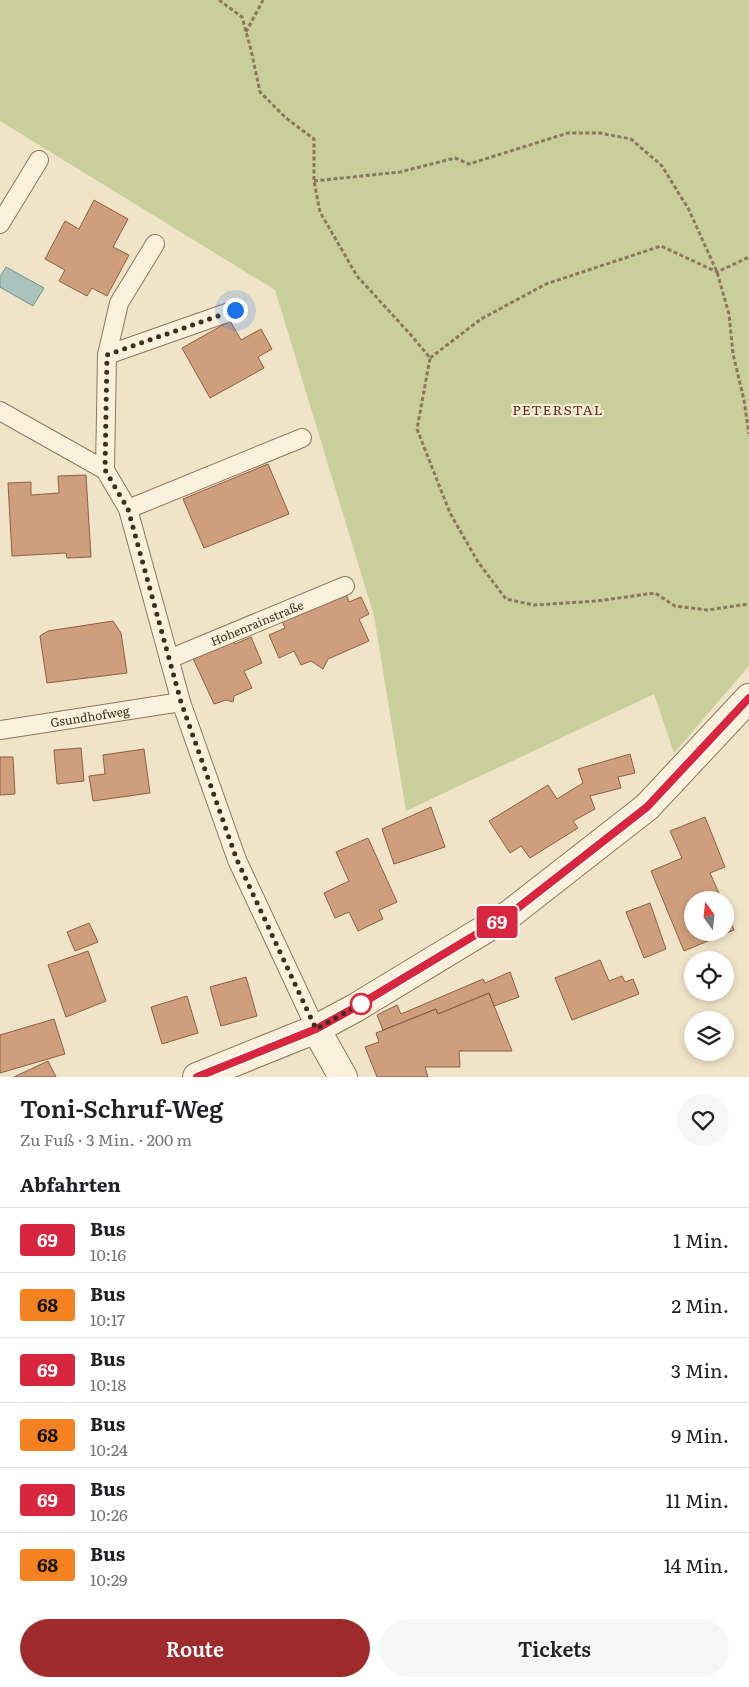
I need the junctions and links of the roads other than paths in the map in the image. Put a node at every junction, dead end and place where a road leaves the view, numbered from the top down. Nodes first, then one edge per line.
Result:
1 (39, 160) dead end
2 (0, 224) edge
3 (155, 244) dead end
4 (235, 310) dead end
5 (107, 355) junction
6 (0, 411) edge
7 (302, 438) dead end
8 (105, 470) junction
9 (128, 509) junction
10 (345, 586) dead end
11 (169, 659) junction
12 (749, 698) edge
13 (181, 702) junction
14 (0, 730) edge
15 (316, 1029) junction
16 (197, 1077) edge
17 (342, 1077) edge

1 - 2 lane
3 - 5 lane
4 - 5 lane
5 - 8 lane
6 - 8 lane
7 - 9 lane
8 - 9 lane
9 - 11 lane
10 - 11 lane, Hohenrainstraße
11 - 13 lane
12 - 15 street
13 - 14 lane, Gsundhofweg
13 - 15 lane
15 - 16 street
15 - 17 street

